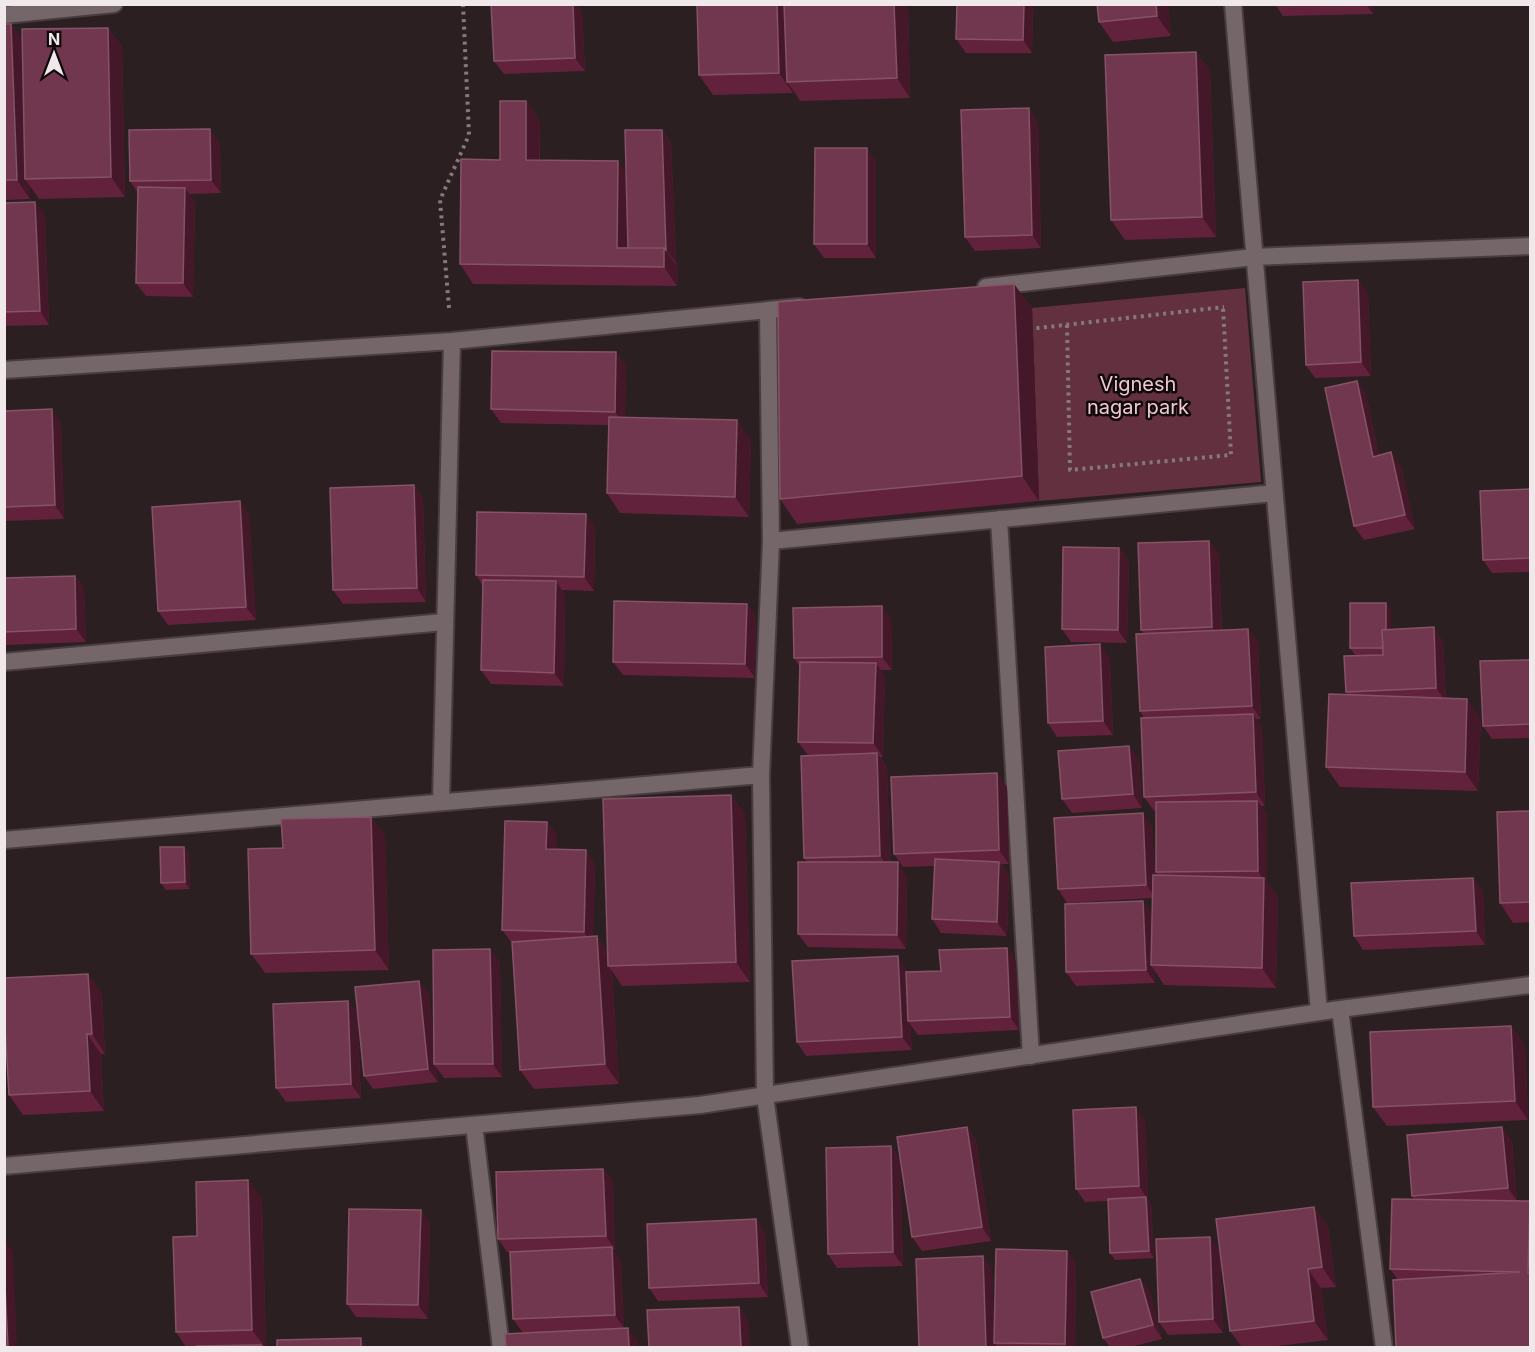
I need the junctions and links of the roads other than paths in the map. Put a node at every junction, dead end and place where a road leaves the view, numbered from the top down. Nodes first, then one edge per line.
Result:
1 (114, 4) edge
2 (1233, 4) edge
3 (4, 15) edge
4 (1530, 246) edge
5 (1254, 257) junction
6 (970, 288) edge
7 (816, 305) edge
8 (768, 311) junction
9 (452, 341) junction
10 (4, 370) edge
11 (1274, 493) junction
12 (999, 519) junction
13 (771, 541) junction
14 (444, 622) junction
15 (4, 662) edge
16 (761, 774) junction
17 (441, 802) junction
18 (4, 840) edge
19 (1530, 985) edge
20 (1340, 1009) junction
21 (1319, 1012) junction
22 (1031, 1056) junction
23 (765, 1095) junction
24 (474, 1125) junction
25 (4, 1166) edge
26 (501, 1347) edge
27 (800, 1347) edge
28 (1381, 1347) edge

1 - 3 street
2 - 5 street
4 - 5 street
5 - 6 street
5 - 11 street
7 - 8 street
8 - 9 street
8 - 13 street
9 - 10 street
9 - 14 street
11 - 12 street
11 - 21 street
12 - 13 street
12 - 22 street
13 - 16 street
14 - 15 street
14 - 17 street
16 - 17 street
16 - 23 street
17 - 18 street
19 - 20 street
20 - 21 street
20 - 28 street
21 - 22 street
22 - 23 street
23 - 24 street
23 - 27 street
24 - 25 street
24 - 26 street

